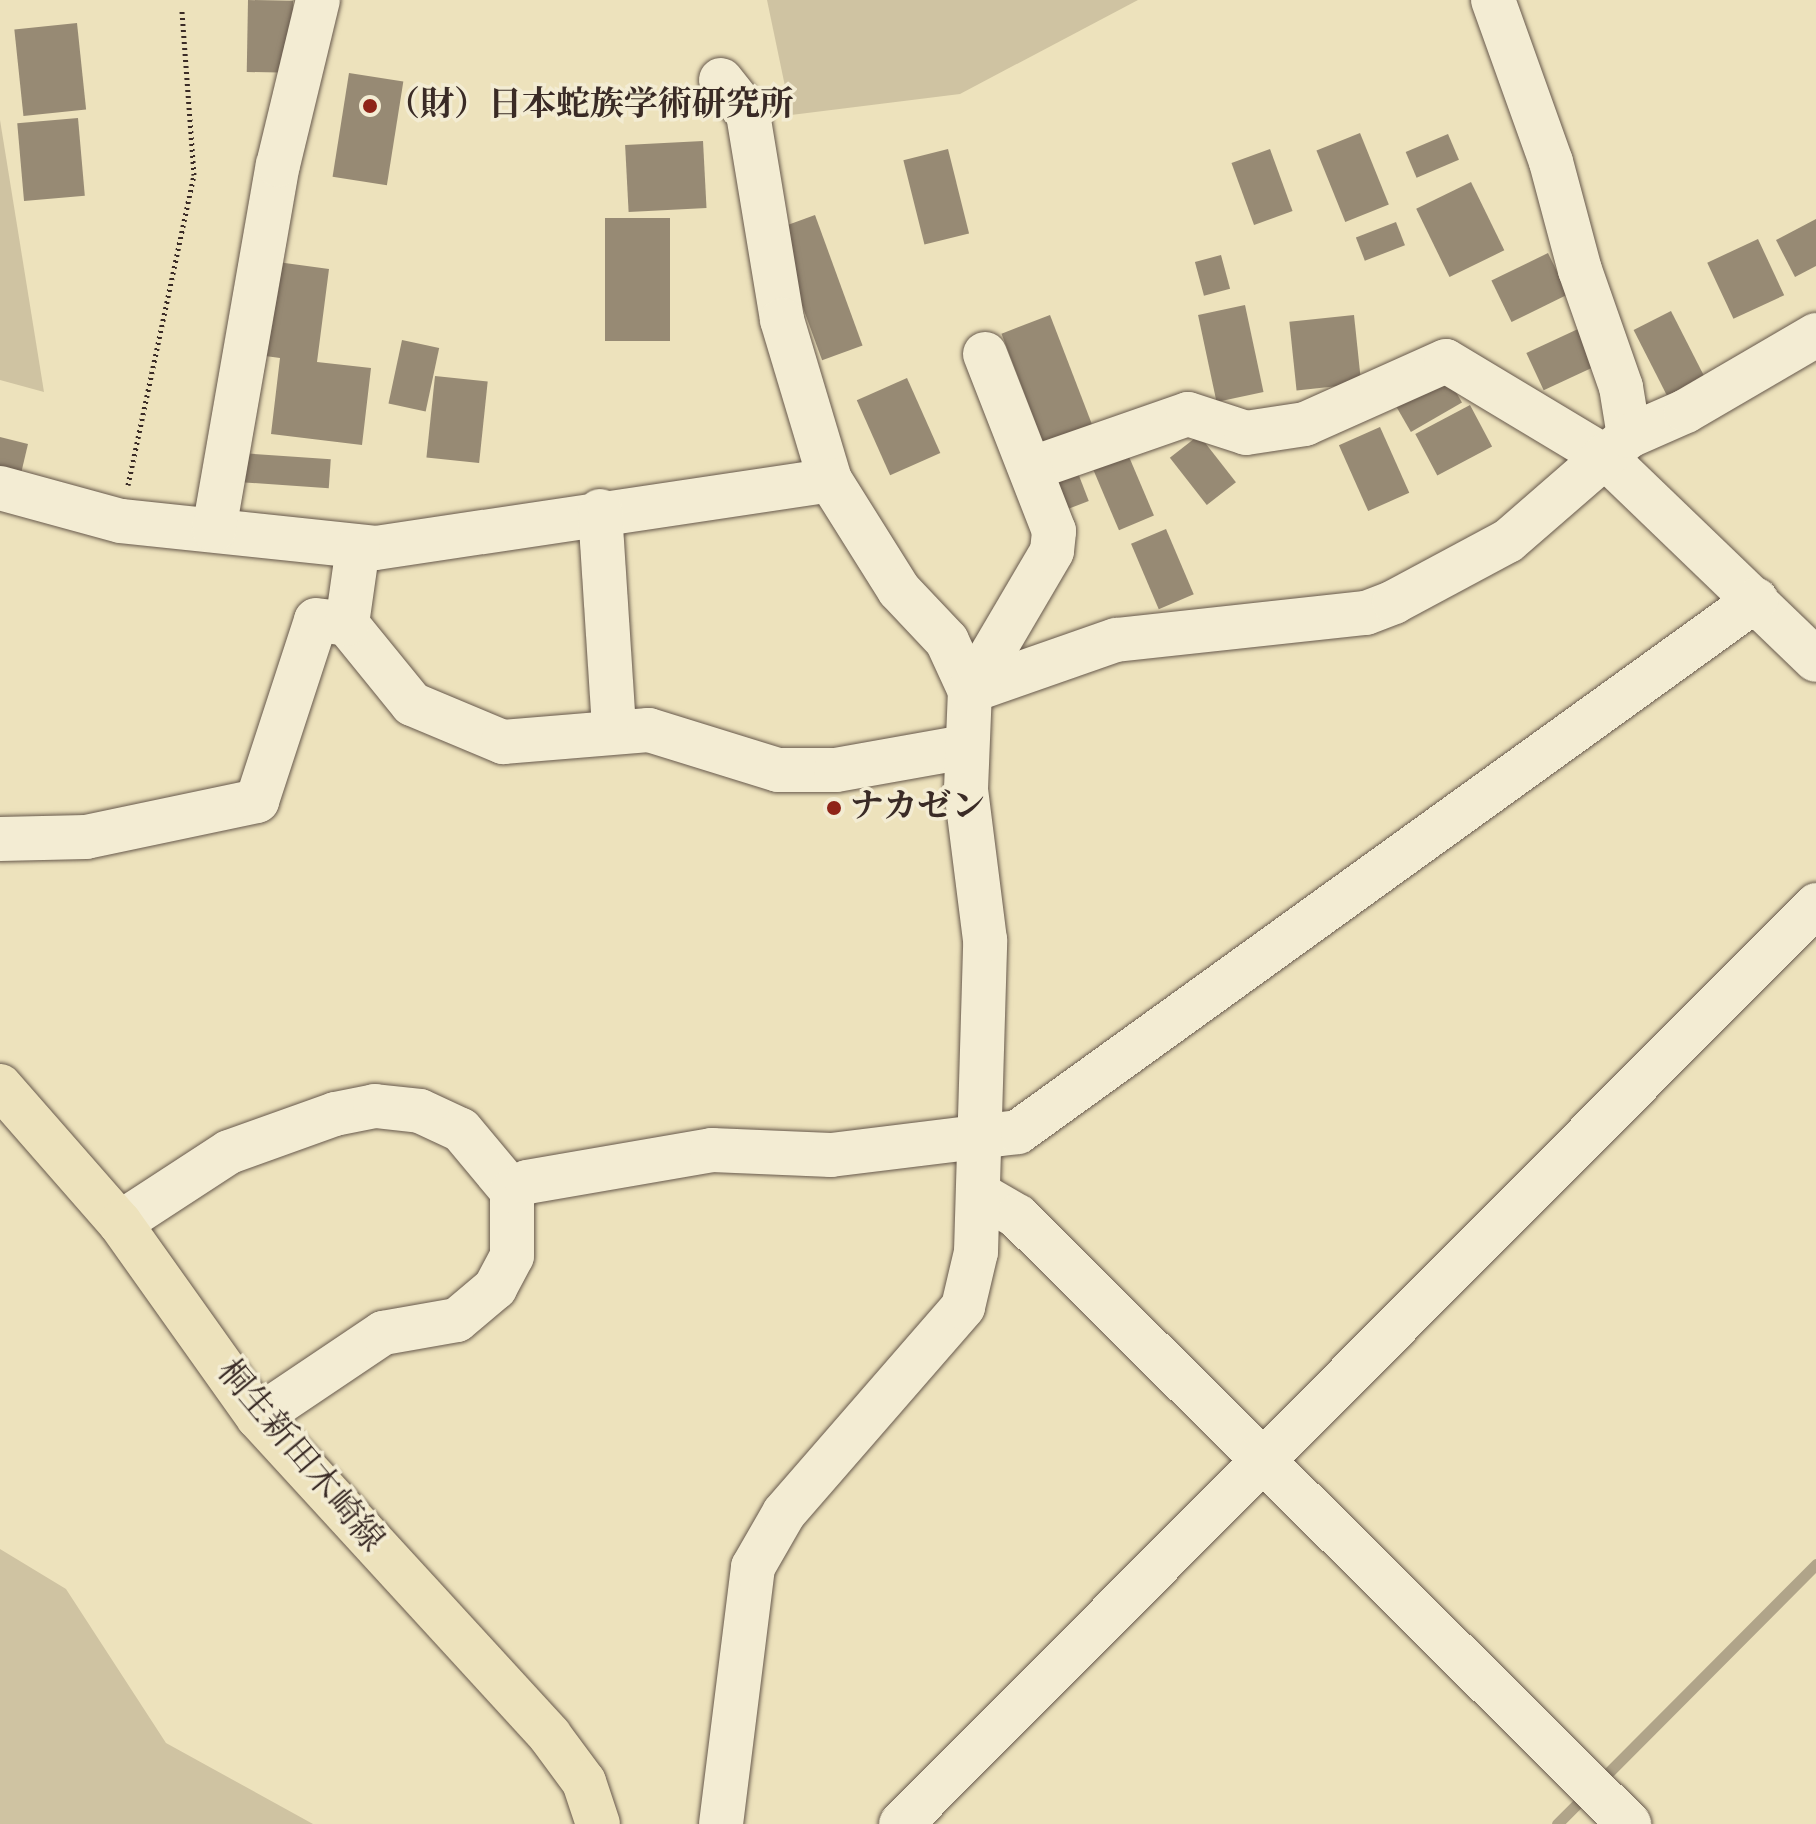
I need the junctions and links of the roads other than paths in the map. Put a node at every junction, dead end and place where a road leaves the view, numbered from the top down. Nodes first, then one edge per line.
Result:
1 (318, 0) edge
2 (1493, 0) edge
3 (721, 80) dead end
4 (1816, 335) edge
5 (985, 354) dead end
6 (1616, 446) junction
7 (1033, 468) junction
8 (830, 480) junction
9 (0, 488) edge
10 (600, 511) junction
11 (214, 530) junction
12 (358, 547) junction
13 (1756, 600) junction
14 (347, 624) junction
15 (1816, 660) edge
16 (970, 691) junction
17 (614, 730) junction
18 (965, 747) junction
19 (0, 839) edge
20 (1816, 905) edge
21 (0, 1086) edge
22 (977, 1134) junction
23 (512, 1191) junction
24 (979, 1194) junction
25 (120, 1223) junction
26 (258, 1417) junction
27 (1263, 1464) junction
28 (598, 1824) edge
29 (721, 1824) edge
30 (901, 1824) edge
31 (1629, 1824) edge

1 - 11 street
2 - 6 street
3 - 8 street
4 - 6 street
5 - 7 street
6 - 7 street
6 - 13 street
6 - 16 street
7 - 16 street
8 - 10 street
8 - 16 street
9 - 11 street
10 - 12 street
10 - 17 street
11 - 12 street
12 - 14 street
13 - 15 street
13 - 22 street
14 - 17 street
14 - 19 street
16 - 18 street
17 - 18 street
18 - 22 street
20 - 27 street
21 - 25 main road, 桐生新田木崎線
22 - 23 street
22 - 24 street
23 - 25 street
23 - 26 street
24 - 27 street
24 - 29 street
25 - 26 main road, 桐生新田木崎線
26 - 28 main road, 桐生新田木崎線
27 - 30 street
27 - 31 street

